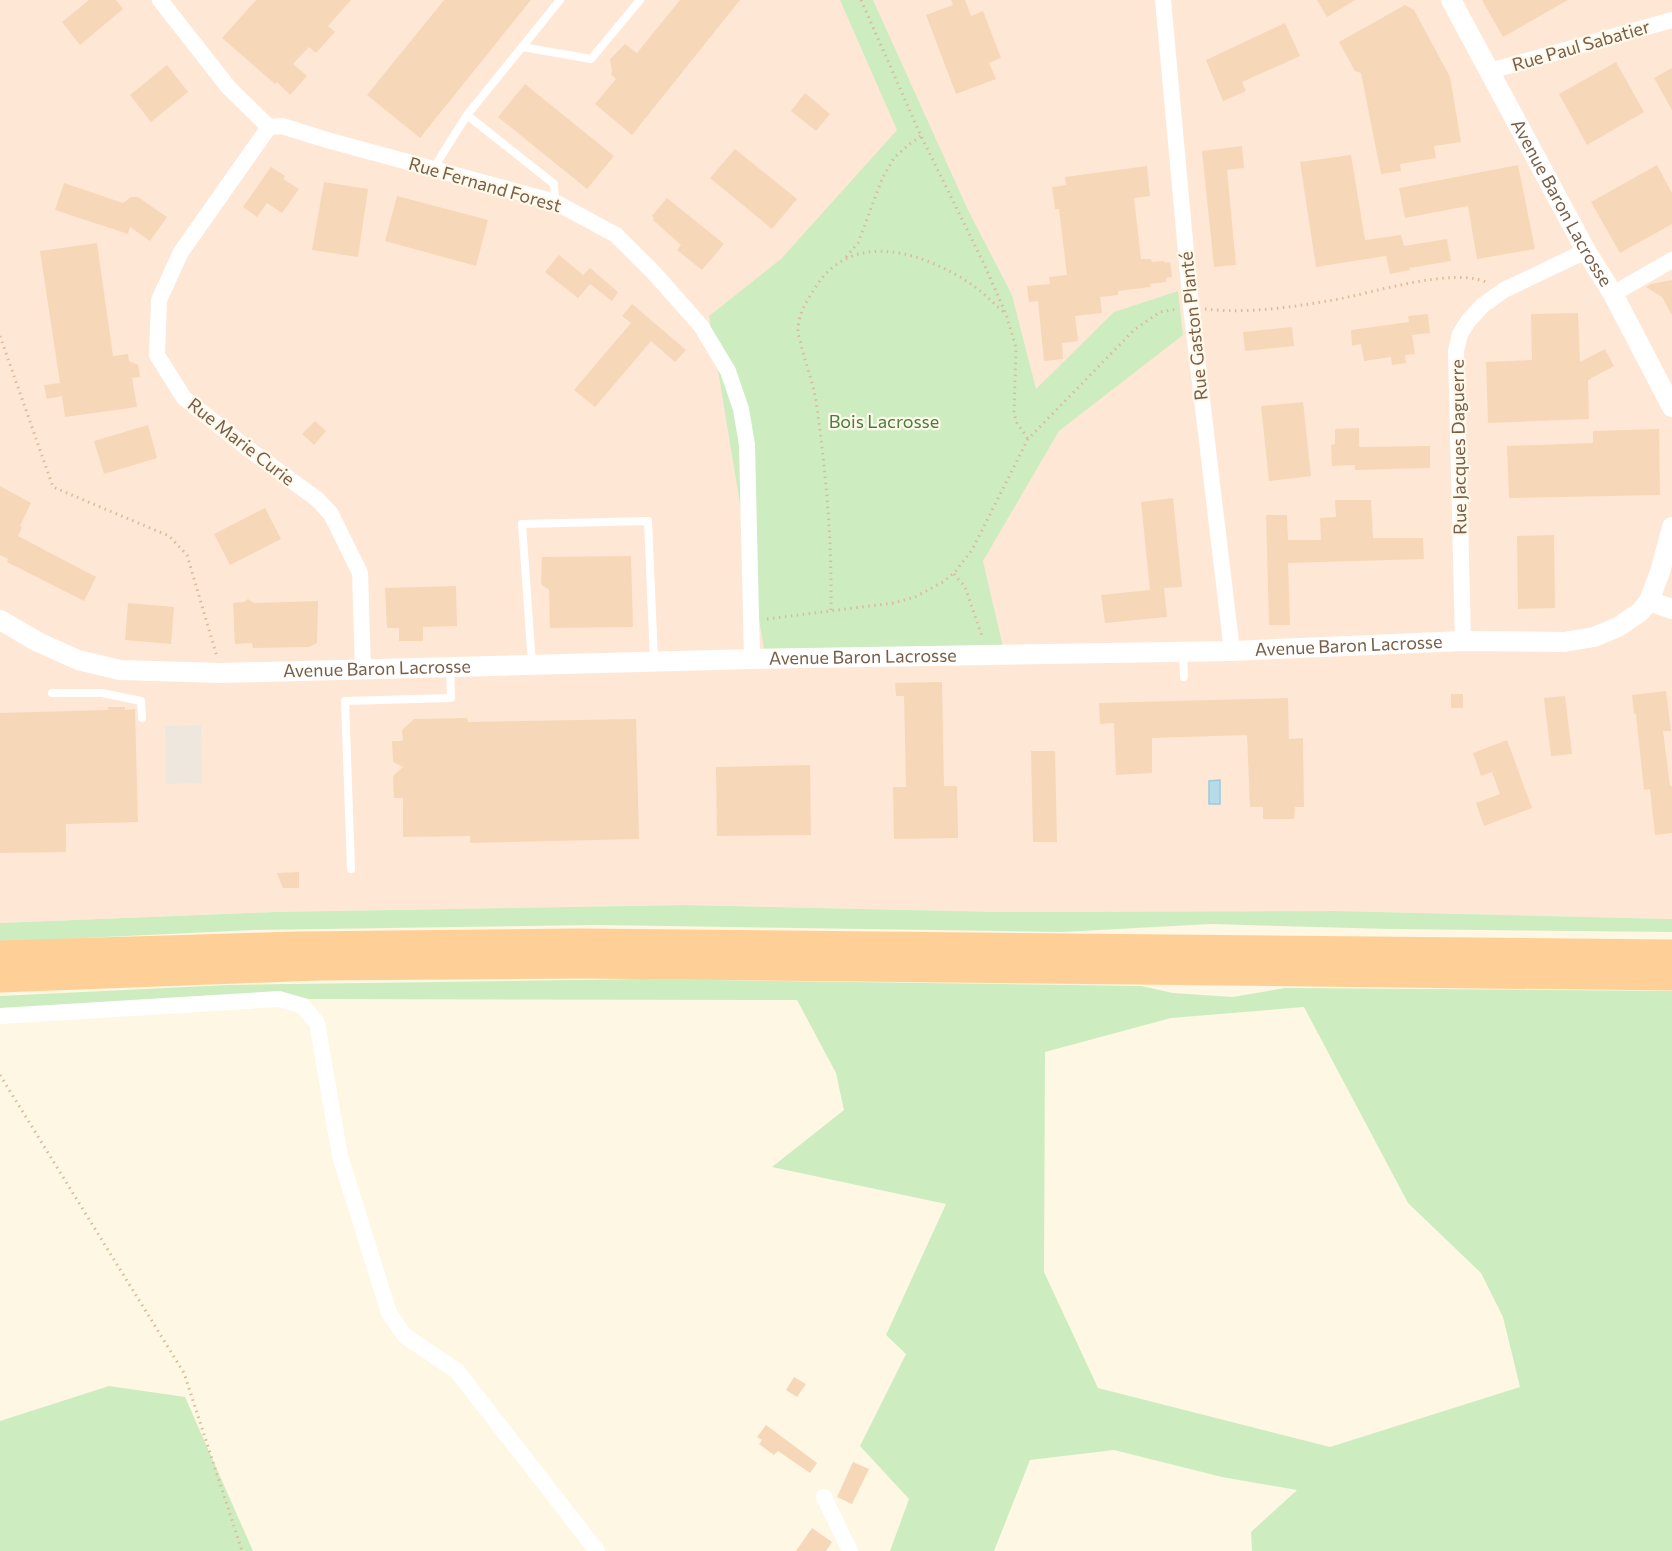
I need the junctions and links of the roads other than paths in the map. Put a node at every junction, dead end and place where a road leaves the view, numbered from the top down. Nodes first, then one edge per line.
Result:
1 (160, 0) edge
2 (560, 0) edge
3 (640, 0) edge
4 (1163, 0) edge
5 (1451, 0) edge
6 (1672, 20) edge
7 (522, 48) junction
8 (1490, 71) junction
9 (467, 115) junction
10 (269, 127) junction
11 (433, 169) junction
12 (555, 202) junction
13 (1586, 251) junction
14 (1672, 260) edge
15 (1613, 294) junction
16 (1672, 407) edge
17 (1672, 527) edge
18 (1649, 601) junction
19 (1672, 609) edge
20 (0, 620) edge
21 (1463, 642) junction
22 (1232, 651) junction
23 (1183, 652) junction
24 (752, 658) junction
25 (654, 661) junction
26 (532, 664) junction
27 (450, 666) junction
28 (363, 669) junction
29 (1184, 677) dead end
30 (52, 693) dead end
31 (142, 718) dead end
32 (351, 868) dead end
33 (1667, 952) edge
34 (0, 954) edge
35 (1672, 977) edge
36 (0, 979) edge
37 (0, 1016) edge
38 (824, 1497) dead end
39 (597, 1551) edge
40 (850, 1551) edge

1 - 10 street
2 - 7 lane
3 - 7 lane
4 - 22 street, Rue Gaston Planté
5 - 8 street, Avenue Baron Lacrosse
6 - 8 street, Rue Paul Sabatier
7 - 9 lane
8 - 13 street, Avenue Baron Lacrosse
9 - 11 lane
9 - 12 lane
10 - 11 street, Rue Fernand Forest
10 - 28 street, Rue Marie Curie
11 - 12 street, Rue Fernand Forest
12 - 24 street, Rue Fernand Forest
13 - 15 street, Avenue Baron Lacrosse
13 - 21 street, Rue Jacques Daguerre
14 - 15 street
15 - 16 street, Avenue Baron Lacrosse
17 - 18 street, Avenue Baron Lacrosse
18 - 19 street
18 - 21 street, Avenue Baron Lacrosse
20 - 28 street, Avenue Baron Lacrosse
21 - 22 street, Avenue Baron Lacrosse
22 - 23 street, Avenue Baron Lacrosse
23 - 24 street, Avenue Baron Lacrosse
23 - 29 lane
24 - 25 street, Avenue Baron Lacrosse
25 - 26 street, Avenue Baron Lacrosse
25 - 26 lane
26 - 27 street, Avenue Baron Lacrosse
27 - 28 street, Avenue Baron Lacrosse
27 - 32 lane
30 - 31 lane
33 - 34 highway
35 - 36 highway
37 - 39 street
38 - 40 street

